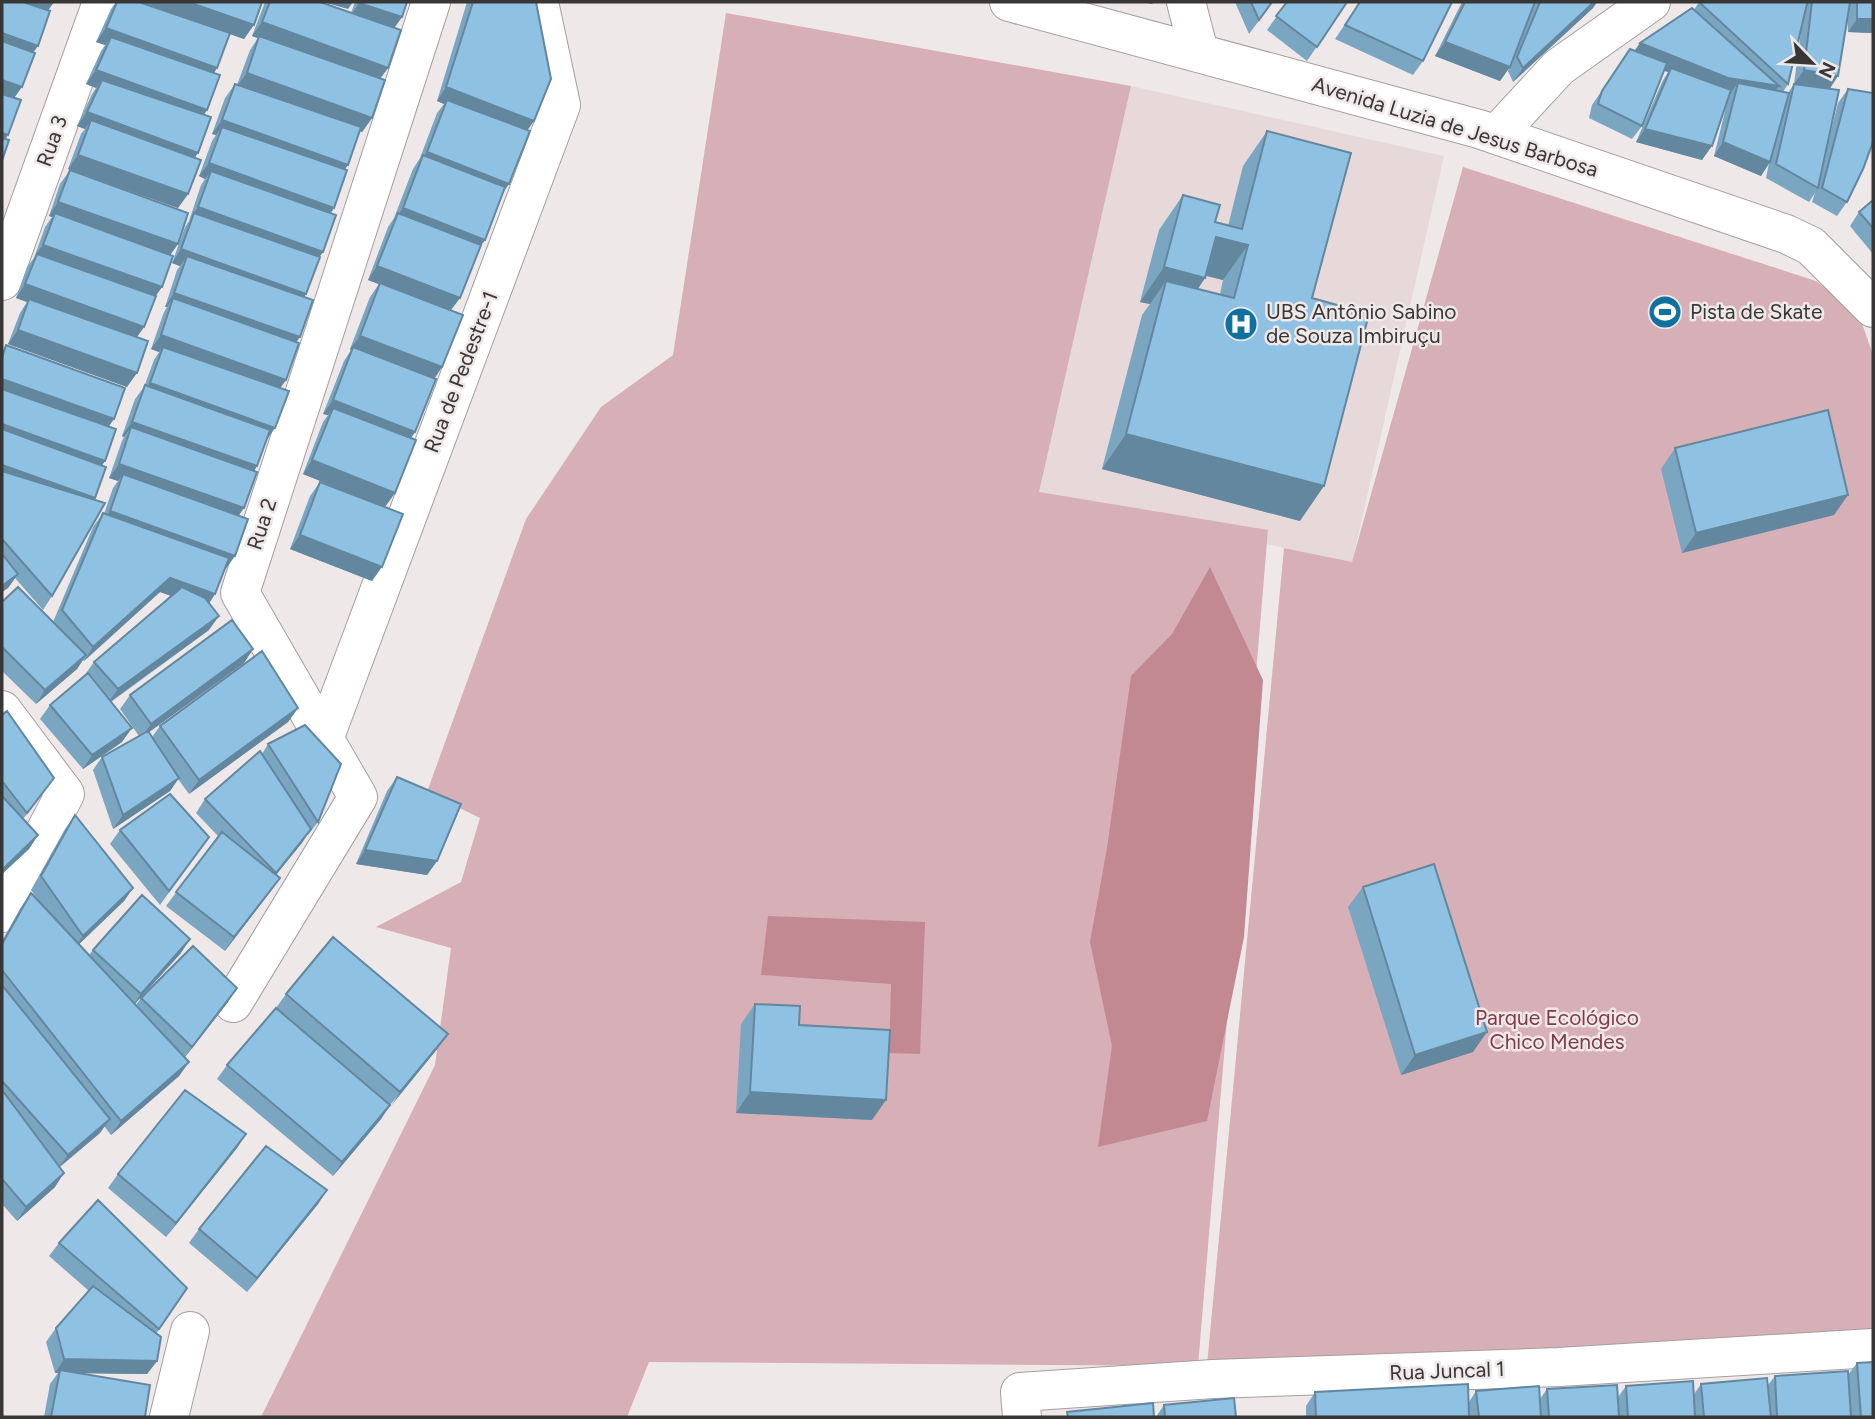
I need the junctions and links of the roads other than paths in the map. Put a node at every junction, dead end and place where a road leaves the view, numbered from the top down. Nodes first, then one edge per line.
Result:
1 (102, 2) edge
2 (431, 2) edge
3 (539, 2) edge
4 (1009, 2) edge
5 (1186, 2) edge
6 (1651, 2) edge
7 (1199, 52) junction
8 (1497, 134) junction
9 (2, 281) edge
10 (1873, 308) edge
11 (2, 710) edge
12 (324, 739) junction
13 (2, 913) edge
14 (233, 1003) edge
15 (190, 1331) dead end
16 (1873, 1348) edge
17 (1021, 1405) edge
18 (169, 1417) edge

1 - 9 street, Rua 3
2 - 12 street, Rua 2
3 - 12 street, Rua de Pedestre-1
4 - 7 street, Avenida Luzia de Jesus Barbosa
5 - 7 street
6 - 8 street
7 - 8 street, Avenida Luzia de Jesus Barbosa
8 - 10 street, Avenida Luzia de Jesus Barbosa
11 - 13 street
12 - 14 street, Rua 2
15 - 18 street
16 - 17 street, Rua Juncal 1

